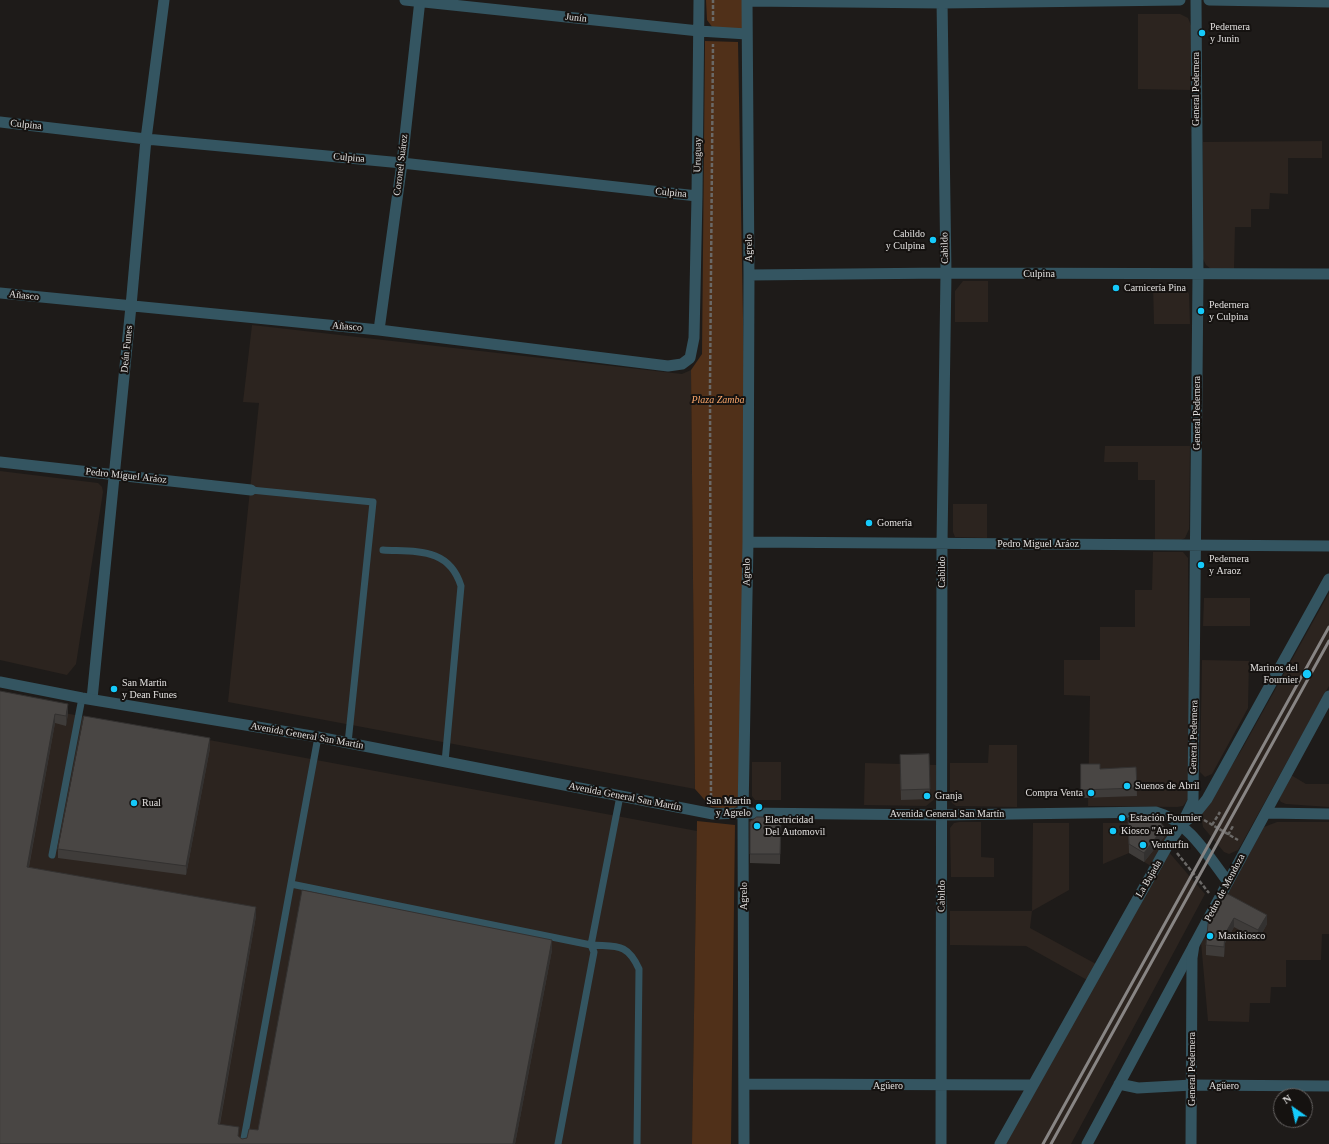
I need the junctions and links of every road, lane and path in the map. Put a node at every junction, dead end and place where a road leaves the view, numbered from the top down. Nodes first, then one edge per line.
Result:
1 (164, 0) edge
2 (405, 0) edge
3 (699, 0) edge
4 (713, 0) edge
5 (747, 0) edge
6 (1180, 0) edge
7 (1196, 0) edge
8 (1209, 0) edge
9 (420, 1) edge
10 (942, 2) edge
11 (1329, 2) edge
12 (713, 28) dead end
13 (700, 31) junction
14 (747, 34) junction
15 (713, 41) dead end
16 (0, 122) edge
17 (146, 139) junction
18 (402, 163) junction
19 (697, 196) junction
20 (946, 273) junction
21 (1329, 274) edge
22 (749, 275) junction
23 (1198, 275) junction
24 (0, 293) edge
25 (131, 306) junction
26 (379, 330) junction
27 (690, 358) joint
28 (0, 462) edge
29 (113, 475) junction
30 (251, 490) joint
31 (748, 542) junction
32 (942, 543) junction
33 (1196, 545) junction
34 (1329, 546) edge
35 (383, 550) dead end
36 (1329, 580) edge
37 (0, 682) edge
38 (1329, 696) edge
39 (87, 698) junction
40 (318, 737) junction
41 (348, 743) junction
42 (445, 762) junction
43 (620, 796) junction
44 (711, 807) dead end
45 (1220, 812) dead end
46 (743, 813) junction
47 (1266, 813) junction
48 (1195, 814) junction
49 (1329, 814) edge
50 (942, 815) junction
51 (1182, 824) junction
52 (1212, 825) junction
53 (1233, 826) dead end
54 (1228, 835) junction
55 (1169, 844) junction
56 (1248, 845) junction
57 (52, 855) dead end
58 (1228, 882) junction
59 (291, 884) junction
60 (1217, 903) junction
61 (591, 945) junction
62 (1194, 946) junction
63 (745, 1084) junction
64 (1119, 1084) junction
65 (1032, 1085) junction
66 (1192, 1085) junction
67 (940, 1086) junction
68 (1329, 1086) edge
69 (243, 1144) edge
70 (558, 1144) edge
71 (637, 1144) edge
72 (744, 1144) edge
73 (941, 1144) edge
74 (1000, 1144) edge
75 (1087, 1144) edge
76 (1191, 1144) edge

1 - 17 street, Deán Funes
2 - 9 street, Junín
3 - 13 street, Uruguay
4 - 12 path
5 - 10 street
5 - 14 street, Agrelo
6 - 10 street
7 - 23 street, General Pedernera
8 - 11 street
9 - 13 street, Junín
9 - 18 street, Coronel Suárez
10 - 20 street, Cabildo
13 - 14 street, Junín
13 - 19 street, Uruguay
14 - 22 street, Agrelo
15 - 44 path
16 - 17 street, Culpina
17 - 18 street, Culpina
17 - 25 street, Deán Funes
18 - 19 street, Culpina
18 - 26 street, Coronel Suárez
19 - 27 street, Uruguay
20 - 22 street, Culpina
20 - 23 street, Culpina
20 - 32 street, Cabildo
21 - 23 street, Culpina
22 - 31 street, Agrelo
23 - 33 street, General Pedernera
24 - 25 street, Añasco
25 - 26 street, Añasco
25 - 29 street, Deán Funes
26 - 27 street, Añasco
28 - 29 street, Pedro Miguel Aráoz
29 - 30 street, Pedro Miguel Aráoz
29 - 39 street, Deán Funes
30 - 41 lane
31 - 32 street, Pedro Miguel Aráoz
31 - 46 street, Agrelo
32 - 33 street, Pedro Miguel Aráoz
32 - 50 street, Cabildo
33 - 34 street, Pedro Miguel Aráoz
33 - 51 street, General Pedernera
35 - 42 lane
36 - 48 street, La Bajada
37 - 39 street, Avenida General San Martín
38 - 47 street, Pedro de Mendoza
39 - 40 street, Avenida General San Martín
39 - 57 lane
40 - 41 street, Avenida General San Martín
40 - 59 lane
41 - 42 street, Avenida General San Martín
42 - 43 street, Avenida General San Martín
43 - 46 street, Avenida General San Martín
43 - 61 lane
45 - 52 path
46 - 50 street, Avenida General San Martín
46 - 63 street, Agrelo
47 - 49 street
47 - 56 street, Pedro de Mendoza
48 - 51 street, La Bajada
48 - 52 path
50 - 51 street, Avenida General San Martín
50 - 67 street, Cabildo
51 - 55 street, La Bajada
51 - 58 street, Avenida General San Martín
52 - 54 path
53 - 54 path
54 - 56 path
55 - 60 path
55 - 65 street, La Bajada
56 - 58 street, Pedro de Mendoza
58 - 60 street, Pedro de Mendoza
59 - 61 lane
59 - 69 lane
60 - 62 street, Pedro de Mendoza
61 - 70 lane
61 - 71 lane
62 - 64 street, Pedro de Mendoza
62 - 66 street, General Pedernera
63 - 67 street, Agüero
63 - 72 street, Agrelo
64 - 66 street, Agüero
64 - 75 street, Pedro de Mendoza
65 - 67 street, Agüero
65 - 74 street, La Bajada
66 - 68 street, Agüero
66 - 76 street, General Pedernera
67 - 73 street, Cabildo

